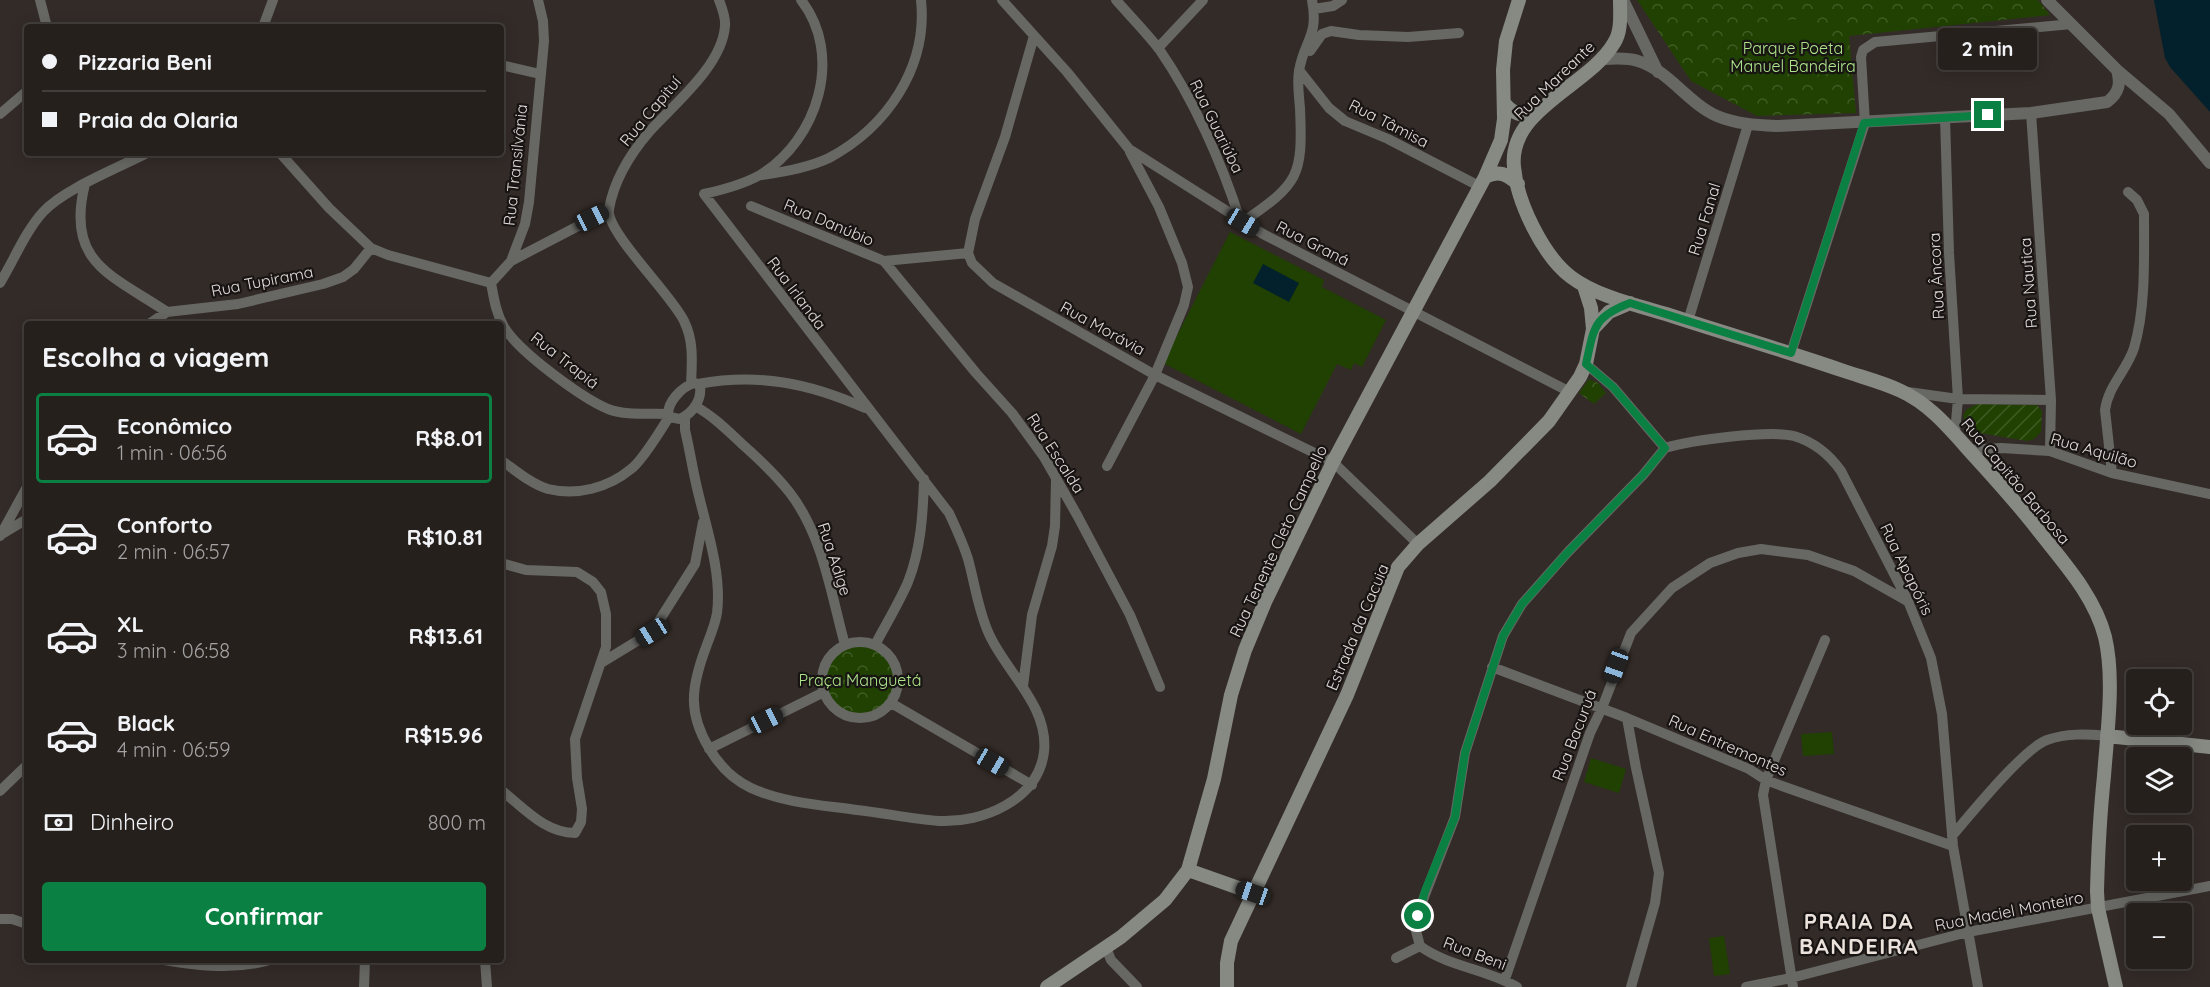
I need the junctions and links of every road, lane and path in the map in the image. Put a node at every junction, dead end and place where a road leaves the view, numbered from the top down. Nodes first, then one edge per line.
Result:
1 (40, 0) edge
2 (273, 0) edge
3 (538, 0) edge
4 (719, 0) edge
5 (801, 0) edge
6 (921, 0) edge
7 (1002, 0) edge
8 (1116, 0) edge
9 (1203, 0) edge
10 (1342, 0) edge
11 (1519, 0) edge
12 (1622, 0) edge
13 (2047, 0) edge
14 (1313, 5) edge
15 (45, 24) edge
16 (264, 24) edge
17 (2072, 24) junction
18 (1459, 33) dead end
19 (1034, 36) junction
20 (1158, 48) junction
21 (1601, 59) junction
22 (1300, 64) junction
23 (504, 67) edge
24 (2117, 69) junction
25 (1658, 72) junction
26 (540, 74) junction
27 (24, 94) edge
28 (1504, 103) junction
29 (2031, 113) junction
30 (0, 114) edge
31 (1536, 114) junction
32 (1945, 117) junction
33 (1864, 123) junction
34 (1749, 125) junction
35 (1129, 149) junction
36 (141, 156) edge
37 (283, 156) edge
38 (2210, 163) edge
39 (758, 176) junction
40 (1482, 182) junction
41 (85, 184) junction
42 (1518, 184) junction
43 (2128, 192) dead end
44 (751, 206) dead end
45 (609, 210) junction
46 (1241, 221) junction
47 (371, 248) junction
48 (968, 253) junction
49 (512, 261) junction
50 (884, 261) junction
51 (0, 283) edge
52 (491, 283) junction
53 (1584, 286) junction
54 (1630, 303) junction
55 (1413, 310) junction
56 (167, 312) junction
57 (154, 321) edge
58 (502, 321) edge
59 (1688, 321) junction
60 (504, 325) edge
61 (1593, 329) junction
62 (1791, 353) junction
63 (1586, 364) junction
64 (1155, 375) junction
65 (698, 384) junction
66 (1902, 391) junction
67 (1570, 392) junction
68 (1958, 399) junction
69 (2051, 400) junction
70 (697, 404) junction
71 (868, 409) junction
72 (671, 415) junction
73 (1955, 433) junction
74 (1665, 448) junction
75 (1968, 450) junction
76 (2050, 451) junction
77 (504, 462) edge
78 (1333, 462) junction
79 (1107, 466) dead end
80 (2112, 473) junction
81 (1056, 478) junction
82 (924, 479) junction
83 (24, 492) edge
84 (2210, 494) edge
85 (704, 518) junction
86 (24, 521) edge
87 (0, 535) edge
88 (1418, 544) junction
89 (504, 564) edge
90 (1908, 601) junction
91 (1825, 640) dead end
92 (845, 645) junction
93 (875, 645) junction
94 (601, 663) junction
95 (1492, 667) junction
96 (1023, 686) junction
97 (1160, 687) dead end
98 (824, 692) junction
99 (891, 703) junction
100 (1602, 708) junction
101 (1627, 718) junction
102 (2107, 736) junction
103 (2210, 747) edge
104 (709, 748) junction
105 (24, 768) edge
106 (1766, 780) junction
107 (1032, 785) junction
108 (0, 792) edge
109 (504, 792) edge
110 (1953, 841) junction
111 (1188, 870) junction
112 (2210, 886) edge
113 (1253, 893) junction
114 (2098, 908) junction
115 (0, 919) edge
116 (24, 923) edge
117 (1968, 932) junction
118 (1420, 946) junction
119 (1106, 948) junction
120 (1396, 958) dead end
121 (183, 963) edge
122 (259, 963) edge
123 (365, 963) edge
124 (485, 963) edge
125 (1505, 979) junction
126 (1792, 982) edge
127 (364, 987) edge
128 (487, 987) edge
129 (1047, 987) edge
130 (1137, 987) edge
131 (1227, 987) edge
132 (1517, 987) edge
133 (1631, 987) edge
134 (1746, 987) edge
135 (1978, 987) edge
136 (2115, 987) edge

1 - 15 street
2 - 16 street
3 - 26 street, Rua Transilvânia
4 - 45 street, Rua Capituí
5 - 39 street
6 - 39 street
7 - 19 street, Rua Graná
8 - 20 street, Rua Guariúba
9 - 20 street
10 - 14 street
11 - 28 main road
12 - 21 main road, Rua Mareante
12 - 25 street
13 - 17 street
14 - 22 street
17 - 24 street
17 - 33 street
18 - 22 street
19 - 35 street, Rua Graná
19 - 48 street
20 - 46 street, Rua Guariúba
21 - 25 street
21 - 31 main road, Rua Mareante
22 - 40 street, Rua Tâmisa
22 - 46 street
23 - 26 street
24 - 29 street
24 - 38 street
25 - 34 street
26 - 49 street, Rua Transilvânia
27 - 30 street
28 - 31 main road
28 - 40 main road
29 - 32 street
29 - 69 street, Rua Nautica
31 - 42 main road, Rua Mareante
32 - 33 street
32 - 68 street, Rua Âncora
33 - 34 street
33 - 62 street
34 - 59 street, Rua Fanal
35 - 46 street, Rua Graná
35 - 64 street
36 - 41 street
37 - 47 street
39 - 71 street, Rua Irlanda
40 - 42 main road
40 - 55 main road, Rua Tenente Cleto Campello
41 - 51 street
41 - 56 street
42 - 53 main road, Rua Capitão Barbosa
43 - 80 street
44 - 50 street, Rua Danúbio
45 - 49 street
45 - 65 street
46 - 55 street, Rua Graná
47 - 52 street
47 - 56 street, Rua Tupirama
48 - 50 street, Rua Danúbio
48 - 64 street, Rua Morávia
49 - 52 street, Rua Transilvânia
50 - 81 street, Rua Escalda
52 - 58 street, Rua Trapiá
53 - 54 main road, Rua Capitão Barbosa
53 - 61 main road, Estrada da Cacuia
54 - 59 main road, Rua Capitão Barbosa
54 - 61 main road
55 - 67 street, Rua Graná
55 - 78 main road, Rua Tenente Cleto Campello
56 - 57 street, Rua Tupirama
59 - 62 main road, Rua Capitão Barbosa
60 - 72 street, Rua Trapiá
61 - 63 main road, Estrada da Cacuia
62 - 66 main road, Rua Capitão Barbosa
63 - 67 main road, Estrada da Cacuia
63 - 74 street
64 - 78 street, Rua Morávia
64 - 79 street
65 - 70 street
65 - 71 street
65 - 72 street
66 - 68 street
66 - 73 main road, Rua Capitão Barbosa
67 - 88 main road, Estrada da Cacuia
68 - 69 street
68 - 73 street, Rua Âncora
69 - 76 street, Rua Nautica
70 - 72 street
70 - 92 street, Rua Adige
71 - 82 street, Rua Irlanda
72 - 77 street
72 - 85 street
73 - 75 main road, Rua Capitão Barbosa
74 - 90 street, Rua Apapóris
74 - 95 street, Rua Beni
75 - 76 street, Rua Aquilão
75 - 102 main road, Rua Capitão Barbosa
76 - 80 street, Rua Aquilão
78 - 88 street, Rua Morávia
78 - 111 main road, Rua Tenente Cleto Campello
80 - 84 street, Rua Aquilão
81 - 96 street
81 - 97 street, Rua Escalda
82 - 93 street
82 - 96 street, Rua Irlanda
83 - 87 street
85 - 94 street
85 - 104 street
86 - 87 street
88 - 113 main road, Estrada da Cacuia
89 - 94 street
90 - 100 street, Rua Bacuruá
90 - 110 street, Rua Apapóris
91 - 106 street
92 - 93 street
92 - 98 street
93 - 99 street
94 - 109 street
95 - 100 street, Rua Entremontes
95 - 118 street, Rua Beni
96 - 107 street, Rua Irlanda
98 - 99 street
98 - 104 street
99 - 107 street
100 - 101 street, Rua Entremontes
100 - 125 street, Rua Bacuruá
101 - 106 street, Rua Entremontes
101 - 133 street
102 - 103 main road
102 - 110 street
102 - 114 main road, Rua Capitão Barbosa
104 - 107 street
105 - 108 street
106 - 110 street, Rua Entremontes
106 - 126 street
110 - 117 street, Rua Apapóris
111 - 113 main road
111 - 119 main road, Rua Tenente Cleto Campello
112 - 114 street, Rua Maciel Monteiro
113 - 131 main road, Estrada da Cacuia
114 - 117 street, Rua Maciel Monteiro
114 - 136 main road, Rua Capitão Barbosa
115 - 116 street
117 - 126 street, Rua Maciel Monteiro
117 - 135 street, Rua Apapóris
118 - 120 street
118 - 125 street, Rua Beni
119 - 129 main road, Rua Tenente Cleto Campello
119 - 130 street
121 - 122 street
123 - 127 street
124 - 128 street
125 - 132 street, Rua Beni
126 - 134 street, Rua Maciel Monteiro

